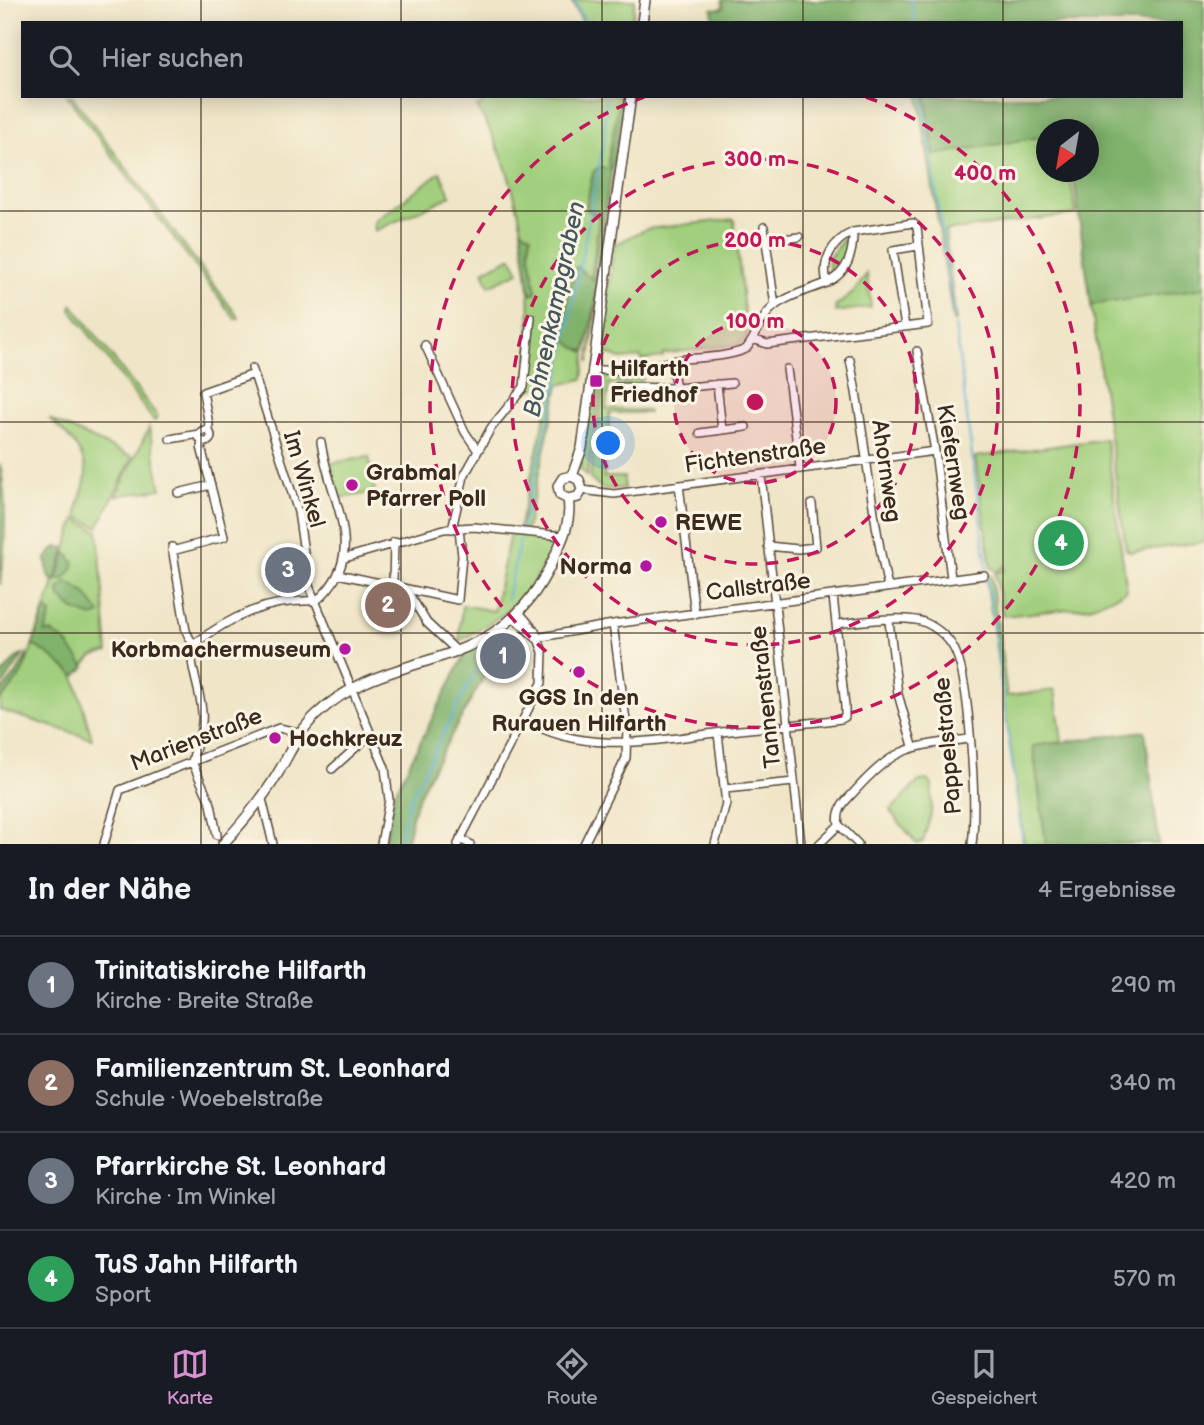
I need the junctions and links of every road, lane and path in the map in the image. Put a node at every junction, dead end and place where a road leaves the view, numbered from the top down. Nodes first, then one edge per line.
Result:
1 (645, 0) edge
2 (642, 21) edge
3 (631, 98) edge
4 (764, 227) dead end
5 (853, 232) junction
6 (799, 237) dead end
7 (766, 241) junction
8 (918, 246) junction
9 (827, 283) junction
10 (775, 306) junction
11 (531, 318) dead end
12 (905, 327) junction
13 (753, 339) junction
14 (425, 345) dead end
15 (917, 351) dead end
16 (850, 360) dead end
17 (671, 362) junction
18 (592, 369) junction
19 (787, 369) dead end
20 (732, 383) dead end
21 (717, 384) junction
22 (617, 387) dead end
23 (676, 388) junction
24 (746, 427) dead end
25 (722, 430) junction
26 (700, 433) dead end
27 (201, 438) junction
28 (170, 439) dead end
29 (321, 442) dead end
30 (935, 450) junction
31 (478, 451) junction
32 (868, 460) junction
33 (800, 468) junction
34 (761, 475) junction
35 (572, 476) junction
36 (211, 485) junction
37 (679, 485) junction
38 (582, 490) junction
39 (178, 493) dead end
40 (568, 499) junction
41 (812, 504) dead end
42 (456, 529) junction
43 (563, 536) junction
44 (394, 542) junction
45 (768, 546) junction
46 (345, 558) junction
47 (338, 575) junction
48 (984, 575) dead end
49 (951, 578) junction
50 (393, 584) junction
51 (888, 587) junction
52 (406, 589) junction
53 (832, 596) junction
54 (316, 601) junction
55 (774, 603) junction
56 (695, 614) junction
57 (517, 615) junction
58 (889, 621) junction
59 (613, 624) junction
60 (836, 624) junction
61 (536, 638) junction
62 (193, 645) junction
63 (458, 652) junction
64 (350, 690) junction
65 (524, 719) junction
66 (788, 725) junction
67 (301, 733) junction
68 (718, 733) junction
69 (371, 734) junction
70 (969, 738) junction
71 (627, 741) junction
72 (913, 746) junction
73 (192, 762) junction
74 (332, 769) dead end
75 (794, 782) junction
76 (725, 789) junction
77 (262, 799) junction
78 (839, 825) junction
79 (217, 835) dead end
80 (459, 841) edge
81 (226, 843) edge
82 (104, 844) edge
83 (273, 844) edge
84 (381, 844) edge
85 (470, 844) edge
86 (584, 844) edge
87 (715, 844) edge
88 (801, 844) edge
89 (819, 844) edge
90 (858, 844) edge
91 (972, 844) edge

1 - 2 main road
3 - 18 main road
4 - 7 street
5 - 8 street
5 - 9 street
5 - 9 street
6 - 7 street
7 - 10 street
8 - 12 street
8 - 12 street
9 - 10 street
10 - 13 street
11 - 31 street
12 - 13 street
13 - 17 street
14 - 31 street
15 - 30 street, Kiefernweg
16 - 32 street, Ahornweg
17 - 18 street
17 - 23 street
18 - 35 main road
19 - 33 street
20 - 21 street
21 - 23 street
21 - 25 street
22 - 23 street
24 - 25 street
25 - 26 street
27 - 28 street
27 - 36 street
27 - 54 street, Im Winkel
29 - 46 street
30 - 32 street, Fichtenstraße
30 - 49 street, Kiefernweg
31 - 42 street
32 - 33 street, Fichtenstraße
32 - 51 street, Ahornweg
33 - 34 street, Fichtenstraße
34 - 37 street, Fichtenstraße
34 - 45 street, Tannenstraße
35 - 38 main road
35 - 40 main road
36 - 39 street
36 - 62 street
37 - 38 street, Fichtenstraße
37 - 56 street
38 - 40 main road
40 - 43 main road
41 - 45 street
42 - 43 street
42 - 44 street
42 - 52 street
43 - 57 main road
44 - 46 street
44 - 50 street
45 - 55 street, Tannenstraße
46 - 47 street
47 - 50 street
47 - 54 street
48 - 49 street, Callstraße
49 - 51 street, Callstraße
50 - 52 street
51 - 53 street, Callstraße
52 - 63 street
53 - 55 street, Callstraße
53 - 60 street
54 - 62 street
54 - 64 street, Im Winkel
55 - 56 street, Callstraße
55 - 66 street, Tannenstraße
56 - 59 street, Callstraße
57 - 61 street
57 - 63 main road
58 - 60 street, Pappelstraße
58 - 70 street, Pappelstraße
58 - 72 street
59 - 61 street, Callstraße
59 - 71 street
60 - 66 street
61 - 65 street
62 - 73 street
63 - 64 main road
64 - 67 main road
64 - 69 street, Im Winkel
65 - 71 street
65 - 80 street
66 - 68 street
66 - 75 street, Tannenstraße
67 - 73 street, Marienstraße
67 - 77 main road
68 - 71 street
68 - 76 street
69 - 74 street
69 - 84 street, Im Winkel
70 - 72 street
70 - 91 street, Pappelstraße
71 - 86 street
72 - 78 street
73 - 79 street
73 - 82 street, Marienstraße
75 - 76 street
75 - 88 street, Tannenstraße
76 - 87 street
77 - 81 main road
77 - 83 street
78 - 89 street
78 - 90 street
80 - 85 street

